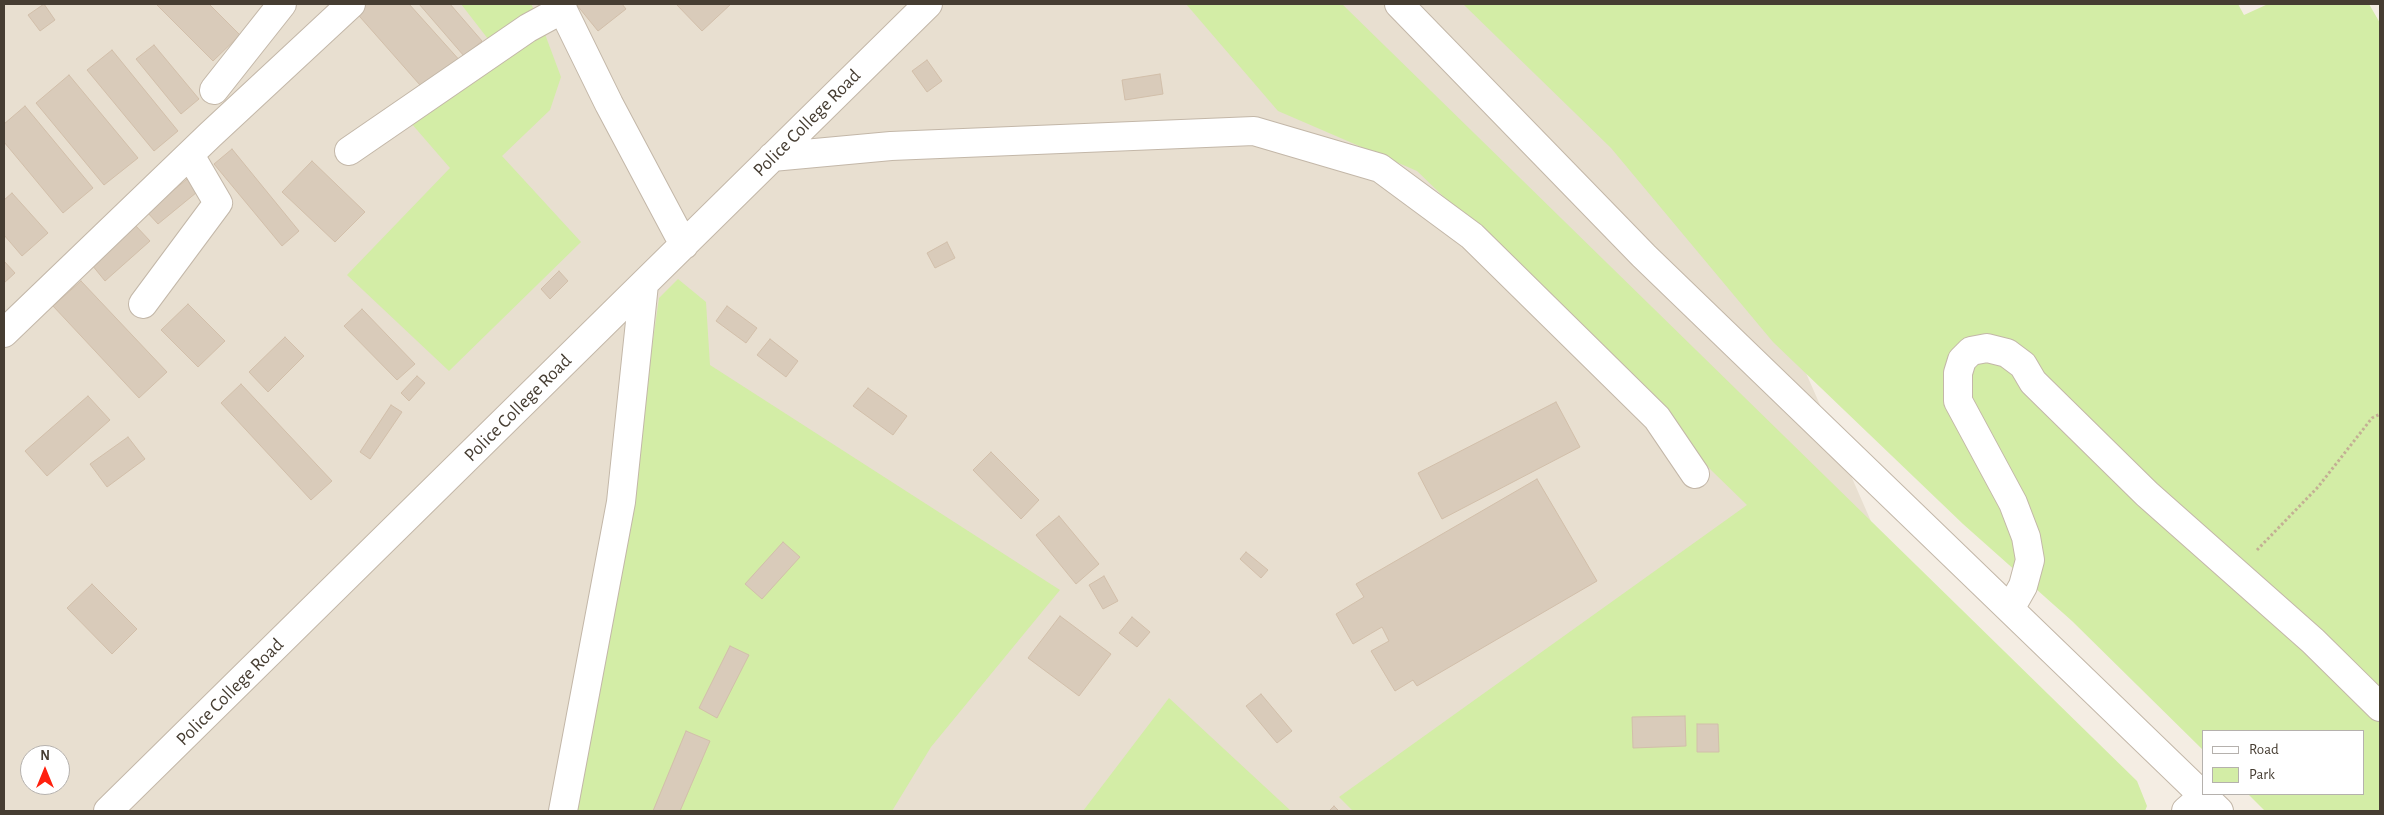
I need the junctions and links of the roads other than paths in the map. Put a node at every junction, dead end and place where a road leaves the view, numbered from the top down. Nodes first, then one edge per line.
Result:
1 (282, 4) edge
2 (351, 4) edge
3 (928, 4) edge
4 (1399, 4) edge
5 (562, 6) edge
6 (214, 90) dead end
7 (349, 151) dead end
8 (190, 155) junction
9 (772, 158) junction
10 (684, 245) junction
11 (644, 284) junction
12 (143, 304) dead end
13 (4, 333) edge
14 (1695, 474) dead end
15 (2010, 609) junction
16 (2380, 707) edge
17 (2203, 806) edge
18 (108, 811) edge
19 (563, 811) edge

1 - 6 street
2 - 8 street
3 - 9 street, Police College Road
4 - 15 street
5 - 7 street
5 - 10 street
8 - 12 street
8 - 13 street
9 - 10 street, Police College Road
9 - 14 street
10 - 11 street, Police College Road
11 - 18 street, Police College Road
11 - 19 street
15 - 16 street
15 - 17 street

